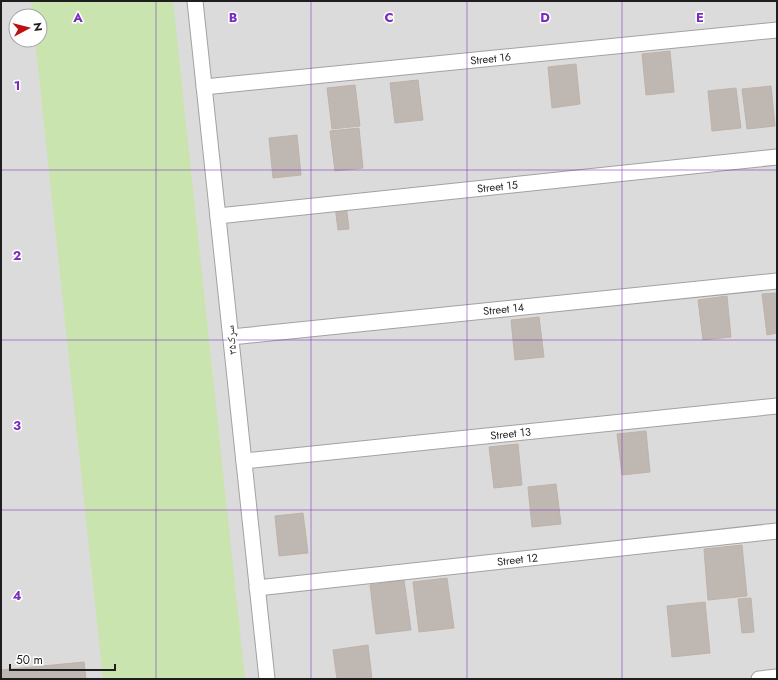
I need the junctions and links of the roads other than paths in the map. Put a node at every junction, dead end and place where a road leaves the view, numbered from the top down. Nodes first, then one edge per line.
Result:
1 (195, 1) edge
2 (777, 30) edge
3 (204, 87) junction
4 (777, 157) edge
5 (218, 216) junction
6 (777, 281) edge
7 (231, 337) junction
8 (777, 406) edge
9 (244, 461) junction
10 (777, 531) edge
11 (257, 588) junction
12 (777, 677) edge
13 (267, 679) edge
14 (760, 679) edge

1 - 3 street, سړک۳۵
2 - 3 street, Street 16
3 - 5 street, سړک۳۵
4 - 5 street, Street 15
5 - 7 street, سړک۳۵
6 - 7 street, Street 14
7 - 9 street, سړک۳۵
8 - 9 street, Street 13
9 - 11 street, سړک۳۵
10 - 11 street, Street 12
11 - 13 street, سړک۳۵
12 - 14 street

